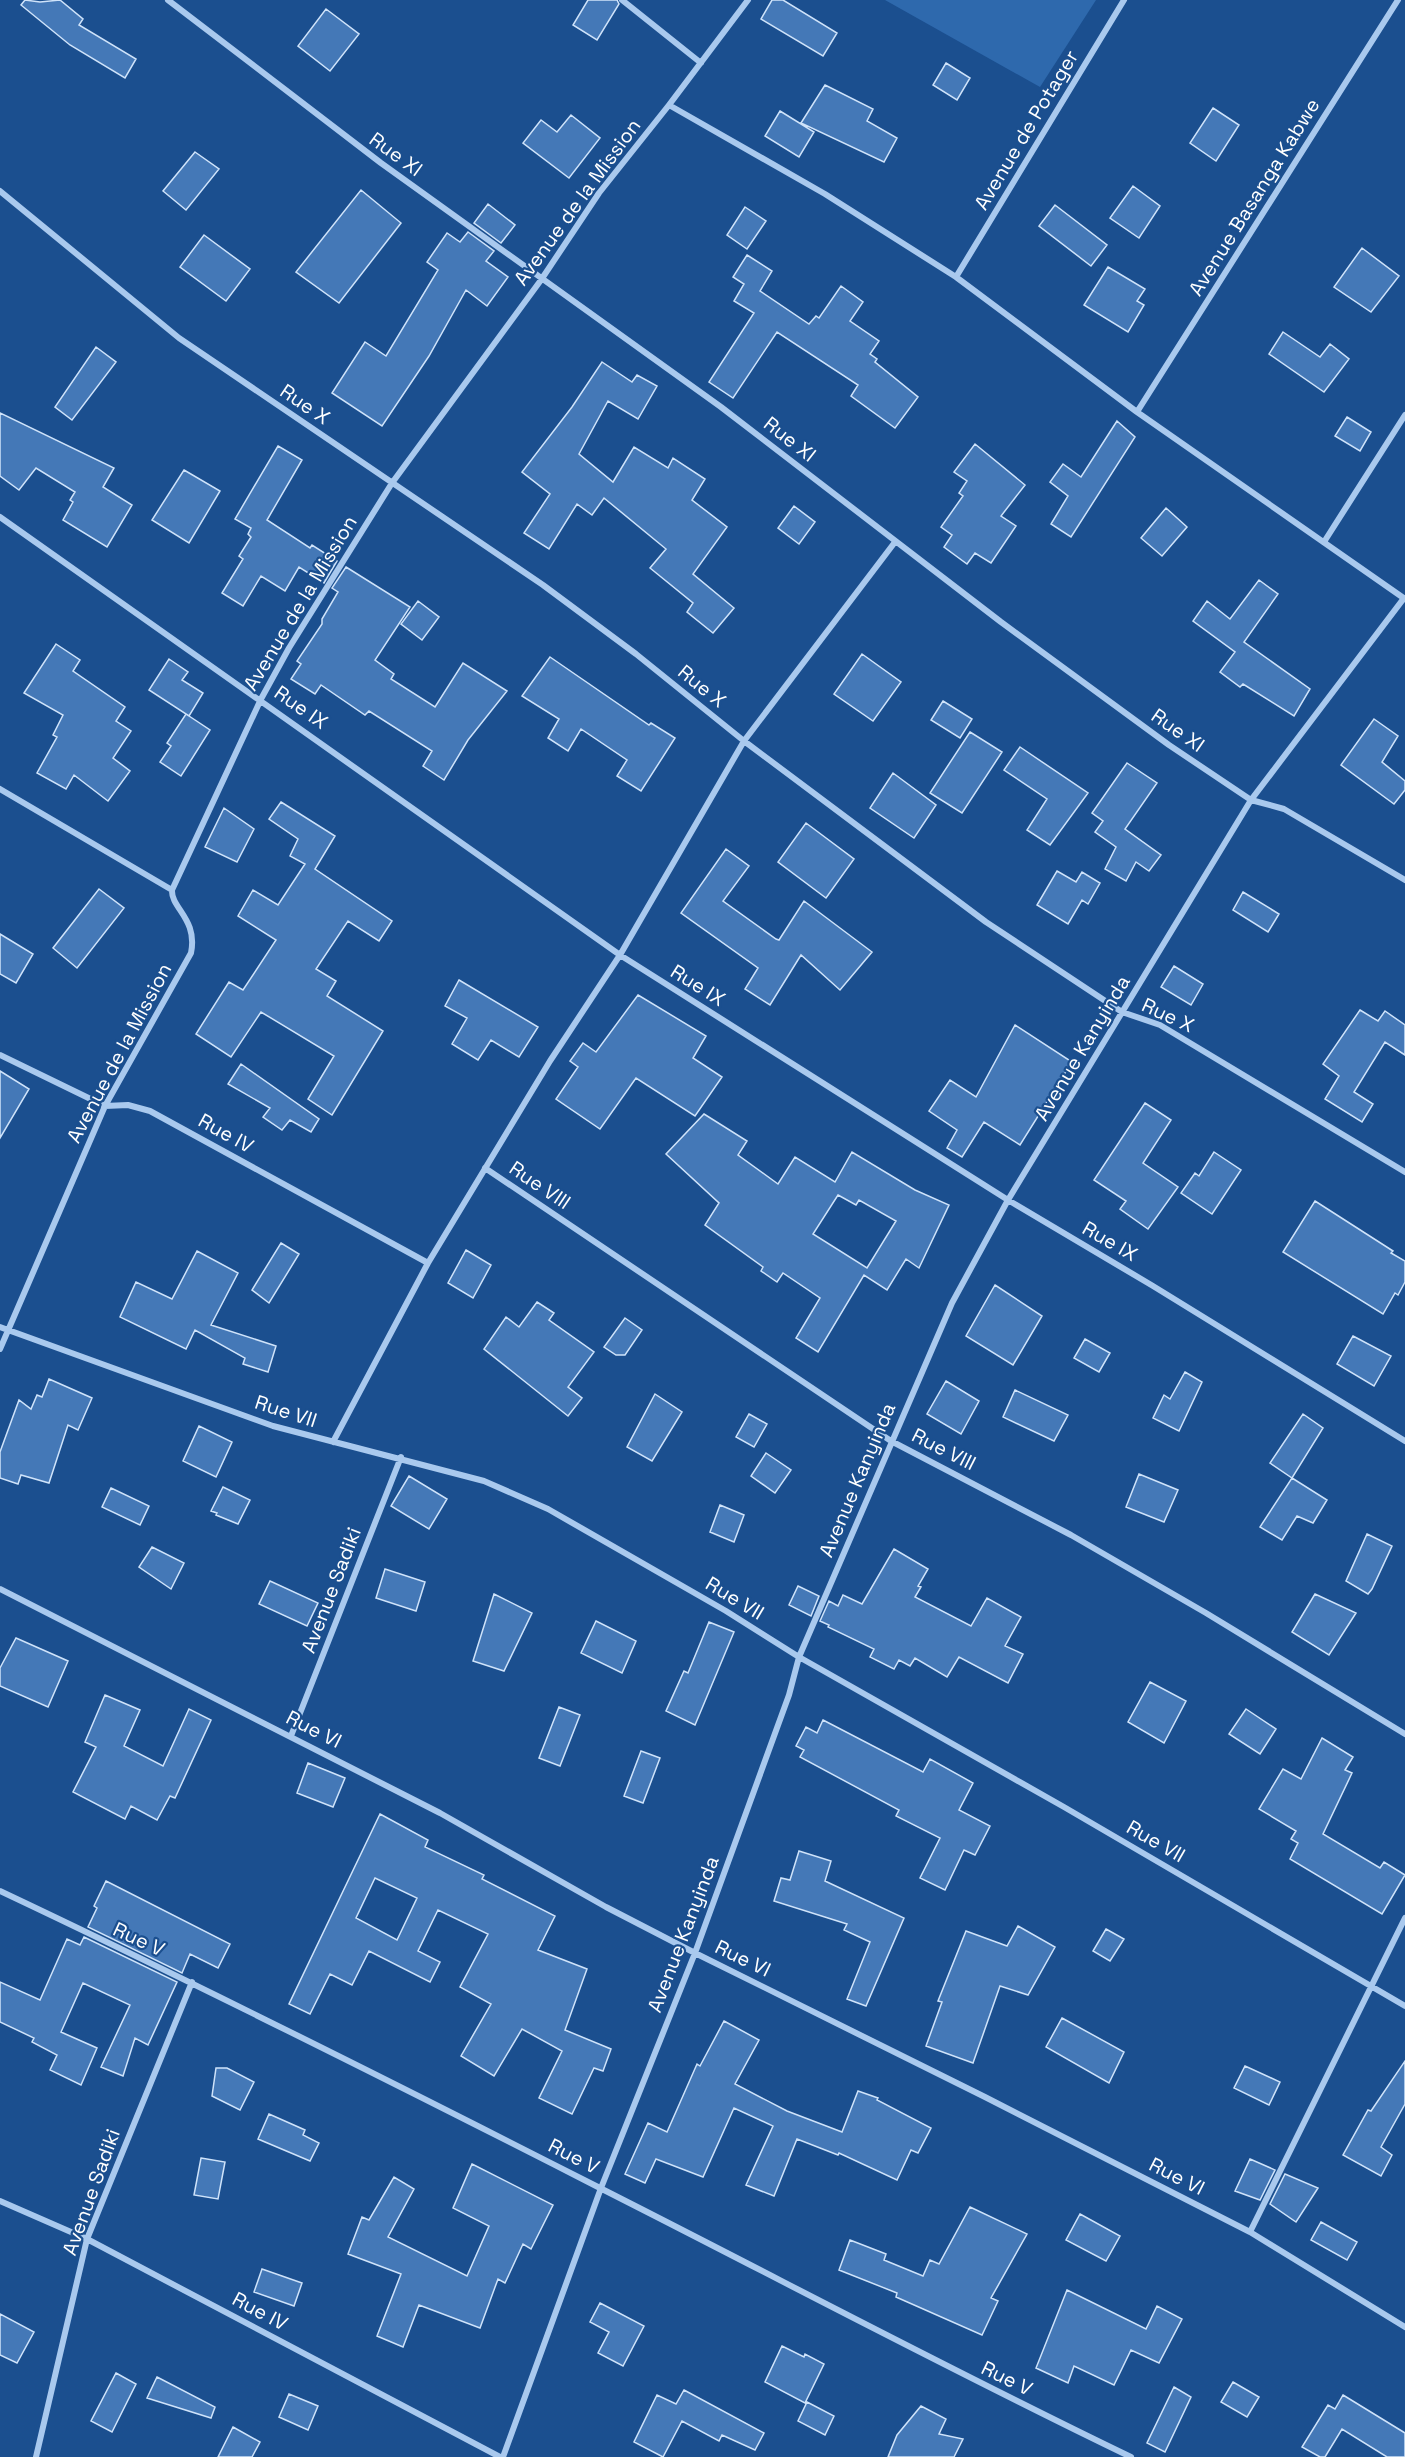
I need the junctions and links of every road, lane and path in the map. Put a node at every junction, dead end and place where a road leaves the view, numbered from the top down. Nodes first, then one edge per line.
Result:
1 (168, 0) edge
2 (622, 0) edge
3 (748, 0) edge
4 (1124, 0) edge
5 (1398, 0) edge
6 (701, 63) junction
7 (669, 105) junction
8 (0, 191) edge
9 (956, 277) junction
10 (541, 280) junction
11 (1137, 412) junction
12 (1405, 415) edge
13 (392, 483) junction
14 (0, 517) edge
15 (895, 542) junction
16 (1324, 542) junction
17 (1404, 599) edge
18 (261, 699) junction
19 (744, 741) junction
20 (0, 789) edge
21 (1251, 800) junction
22 (1405, 880) edge
23 (172, 890) junction
24 (620, 955) junction
25 (1122, 1012) junction
26 (0, 1055) edge
27 (105, 1106) junction
28 (485, 1168) junction
29 (1405, 1172) edge
30 (1008, 1200) junction
31 (428, 1263) junction
32 (0, 1327) edge
33 (8, 1331) junction
34 (0, 1349) edge
35 (891, 1441) junction
36 (1405, 1441) edge
37 (333, 1442) junction
38 (400, 1457) junction
39 (0, 1589) edge
40 (799, 1657) junction
41 (1405, 1734) edge
42 (291, 1736) junction
43 (0, 1891) edge
44 (1405, 1918) edge
45 (694, 1953) junction
46 (192, 1982) junction
47 (1371, 1985) junction
48 (1405, 2006) edge
49 (601, 2188) junction
50 (0, 2201) edge
51 (1250, 2232) junction
52 (87, 2239) junction
53 (1405, 2326) edge
54 (36, 2457) edge
55 (502, 2457) edge
56 (1131, 2457) edge

1 - 10 street, Rue XI
2 - 6 street
3 - 6 street, Avenue de la Mission
4 - 9 street, Avenue de Potager
5 - 11 street, Avenue Basanga Kabwe
6 - 7 street, Avenue de la Mission
7 - 9 street
7 - 10 street, Avenue de la Mission
8 - 13 street, Rue X
9 - 11 street
10 - 13 street, Avenue de la Mission
10 - 15 street, Rue XI
11 - 16 street
12 - 16 street
13 - 18 street, Avenue de la Mission
13 - 19 street, Rue X
14 - 18 street, Rue IX
15 - 19 street
15 - 21 street, Rue XI
16 - 17 street
17 - 21 street, Avenue Kanyinda
18 - 23 street, Avenue de la Mission
18 - 24 street, Rue IX
19 - 24 street
19 - 25 street, Rue X
20 - 23 street
21 - 22 street, Rue XI
21 - 25 street, Avenue Kanyinda
23 - 27 street, Avenue de la Mission
24 - 28 street
24 - 30 street, Rue IX
25 - 29 street, Rue X
25 - 30 street, Avenue Kanyinda
26 - 27 street, Rue IV
27 - 31 street, Rue IV
27 - 33 street, Avenue de la Mission
28 - 31 street
28 - 35 street, Rue VIII
30 - 35 street, Avenue Kanyinda
30 - 36 street, Rue IX
31 - 37 street
32 - 33 street, Rue VII
33 - 34 street, Avenue de la Mission
33 - 37 street, Rue VII
35 - 40 street, Avenue Kanyinda
35 - 41 street, Rue VIII
37 - 38 street, Rue VII
38 - 40 street, Rue VII
38 - 42 street, Avenue Sadiki
39 - 42 street, Rue VI
40 - 45 street, Avenue Kanyinda
40 - 47 street, Rue VII
42 - 45 street, Rue VI
43 - 46 street, Rue V
44 - 47 street
45 - 49 street, Avenue Kanyinda
45 - 51 street, Rue VI
46 - 49 street, Rue V
46 - 52 street, Avenue Sadiki
47 - 48 street, Rue VII
47 - 51 street
49 - 55 street, Avenue Kanyinda
49 - 56 street, Rue V
50 - 52 street, Rue IV
51 - 53 street, Rue VI
52 - 54 street, Avenue Sadiki
52 - 55 street, Rue IV

